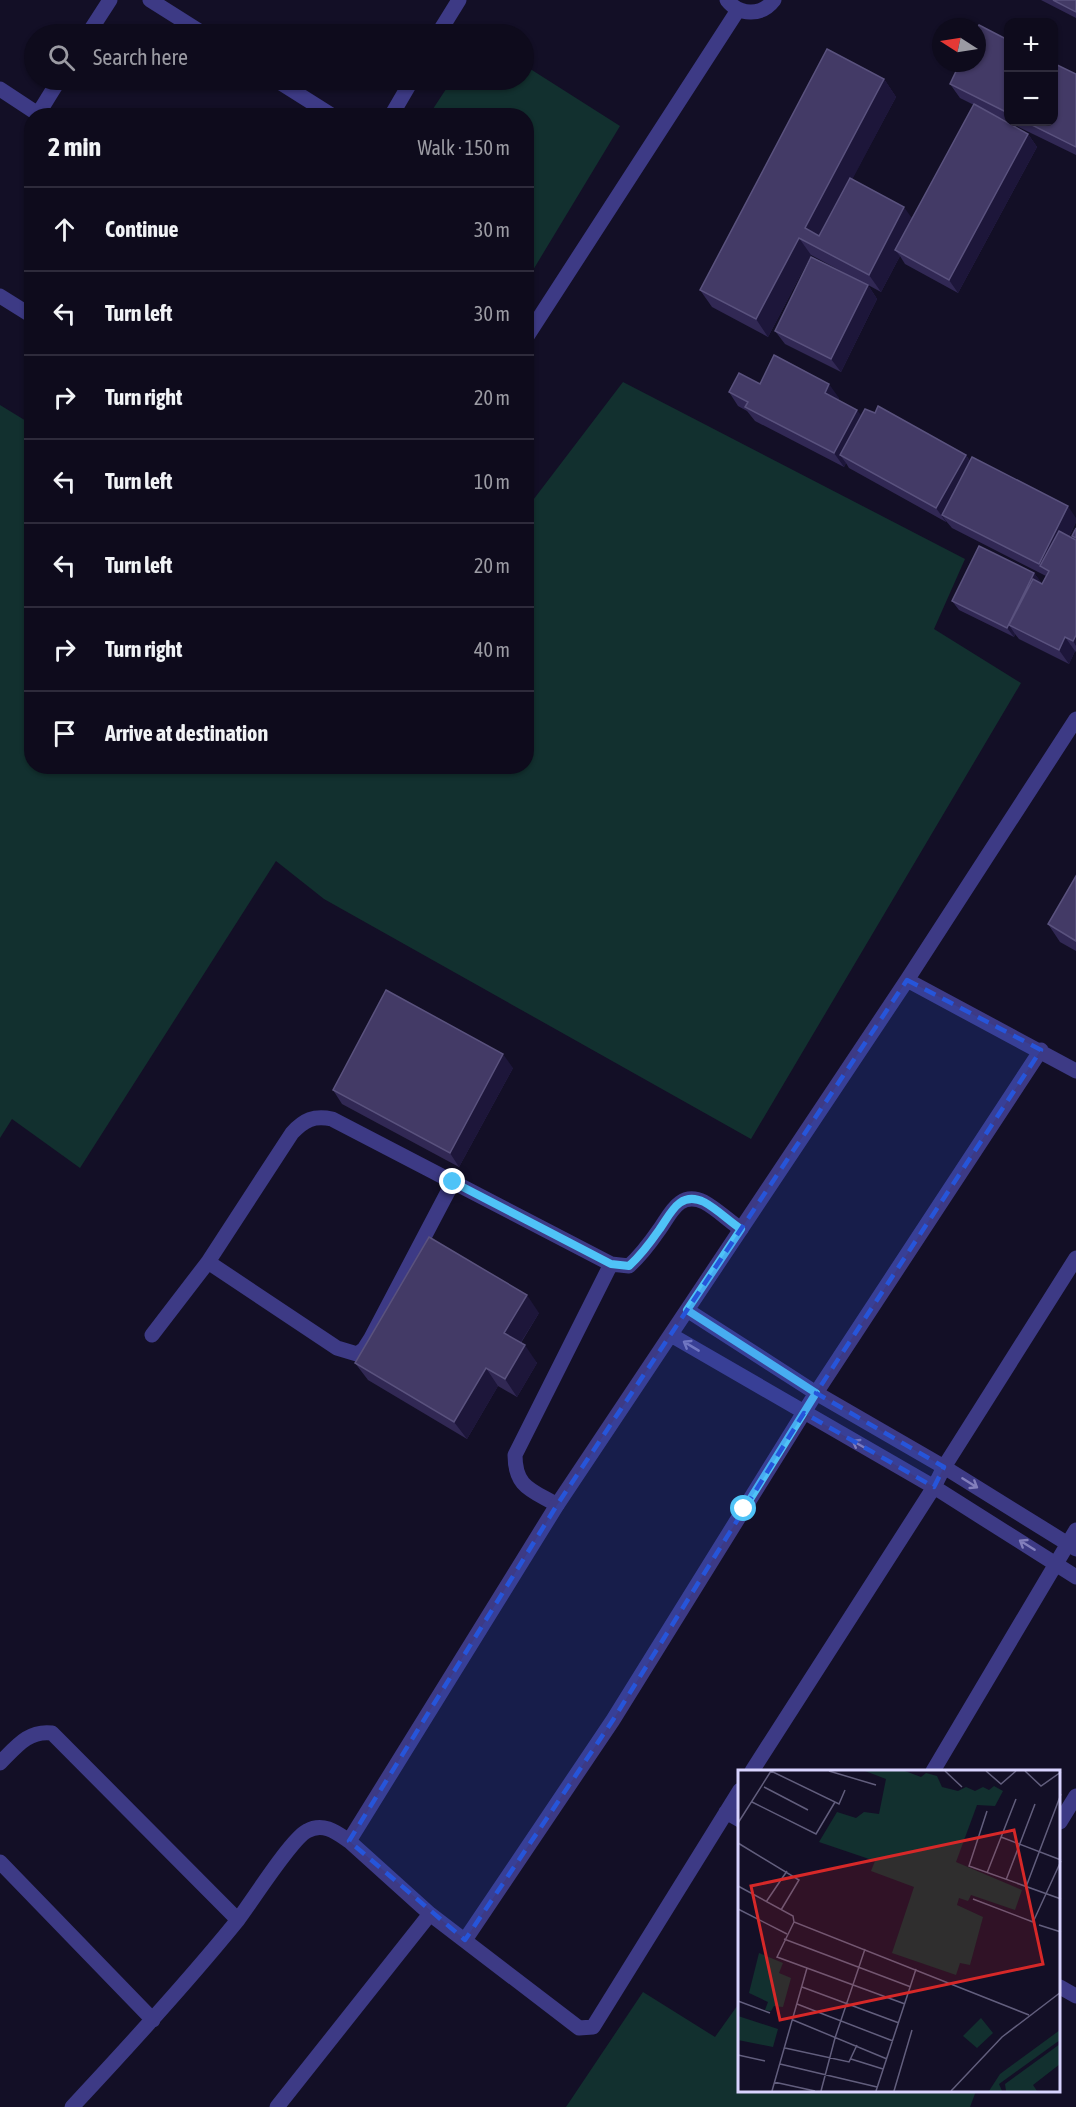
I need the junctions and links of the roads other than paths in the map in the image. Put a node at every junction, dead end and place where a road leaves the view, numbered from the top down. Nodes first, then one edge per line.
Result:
1 (110, 0) edge
2 (150, 0) edge
3 (774, 0) edge
4 (453, 2) edge
5 (732, 5) edge
6 (94, 24) edge
7 (188, 24) edge
8 (443, 24) edge
9 (0, 89) edge
10 (53, 90) edge
11 (292, 90) edge
12 (406, 90) edge
13 (28, 108) edge
14 (43, 108) edge
15 (320, 108) edge
16 (396, 108) edge
17 (0, 296) edge
18 (24, 311) edge
19 (534, 325) edge
20 (1076, 719) edge
21 (907, 980) junction
22 (1041, 1050) junction
23 (1076, 1071) edge
24 (453, 1182) junction
25 (741, 1229) junction
26 (1076, 1258) edge
27 (208, 1262) junction
28 (611, 1264) junction
29 (687, 1310) junction
30 (152, 1335) dead end
31 (671, 1335) junction
32 (816, 1393) junction
33 (804, 1413) junction
34 (944, 1467) junction
35 (934, 1487) junction
36 (557, 1505) junction
37 (1076, 1530) edge
38 (1072, 1546) edge
39 (1056, 1564) junction
40 (1076, 1577) edge
41 (0, 1763) edge
42 (753, 1770) edge
43 (934, 1770) edge
44 (738, 1793) edge
45 (1076, 1796) edge
46 (726, 1812) junction
47 (738, 1819) edge
48 (1061, 1819) edge
49 (349, 1841) junction
50 (0, 1862) edge
51 (430, 1914) junction
52 (238, 1920) junction
53 (465, 1940) junction
54 (1061, 1988) edge
55 (1076, 1996) edge
56 (153, 2020) junction
57 (72, 2107) edge
58 (277, 2107) edge

1 - 6 street
2 - 7 street
3 - 5 street
4 - 8 street
5 - 19 street
9 - 13 street
10 - 14 street
11 - 15 street
12 - 16 street
17 - 18 street
20 - 21 street
21 - 22 street
21 - 25 street
22 - 23 street
22 - 32 street
24 - 27 street
24 - 27 street
24 - 28 street
25 - 28 street
25 - 29 street
26 - 34 street
27 - 30 street
28 - 36 street
29 - 31 street
29 - 32 street
33 -> 31 street
31 - 36 street
32 - 33 street
32 - 34 street
35 -> 33 street
33 - 53 street
34 - 35 street
34 -> 38 street
39 -> 35 street
35 - 42 street
36 - 49 street
37 - 38 street
38 - 39 street
39 - 40 street
39 - 43 street
41 - 52 street
44 - 46 street
45 - 48 street
46 - 47 street
46 - 53 street
49 - 51 street
49 - 52 street
50 - 56 street
51 - 53 street
51 - 58 street
52 - 56 street
54 - 55 street
56 - 57 street

